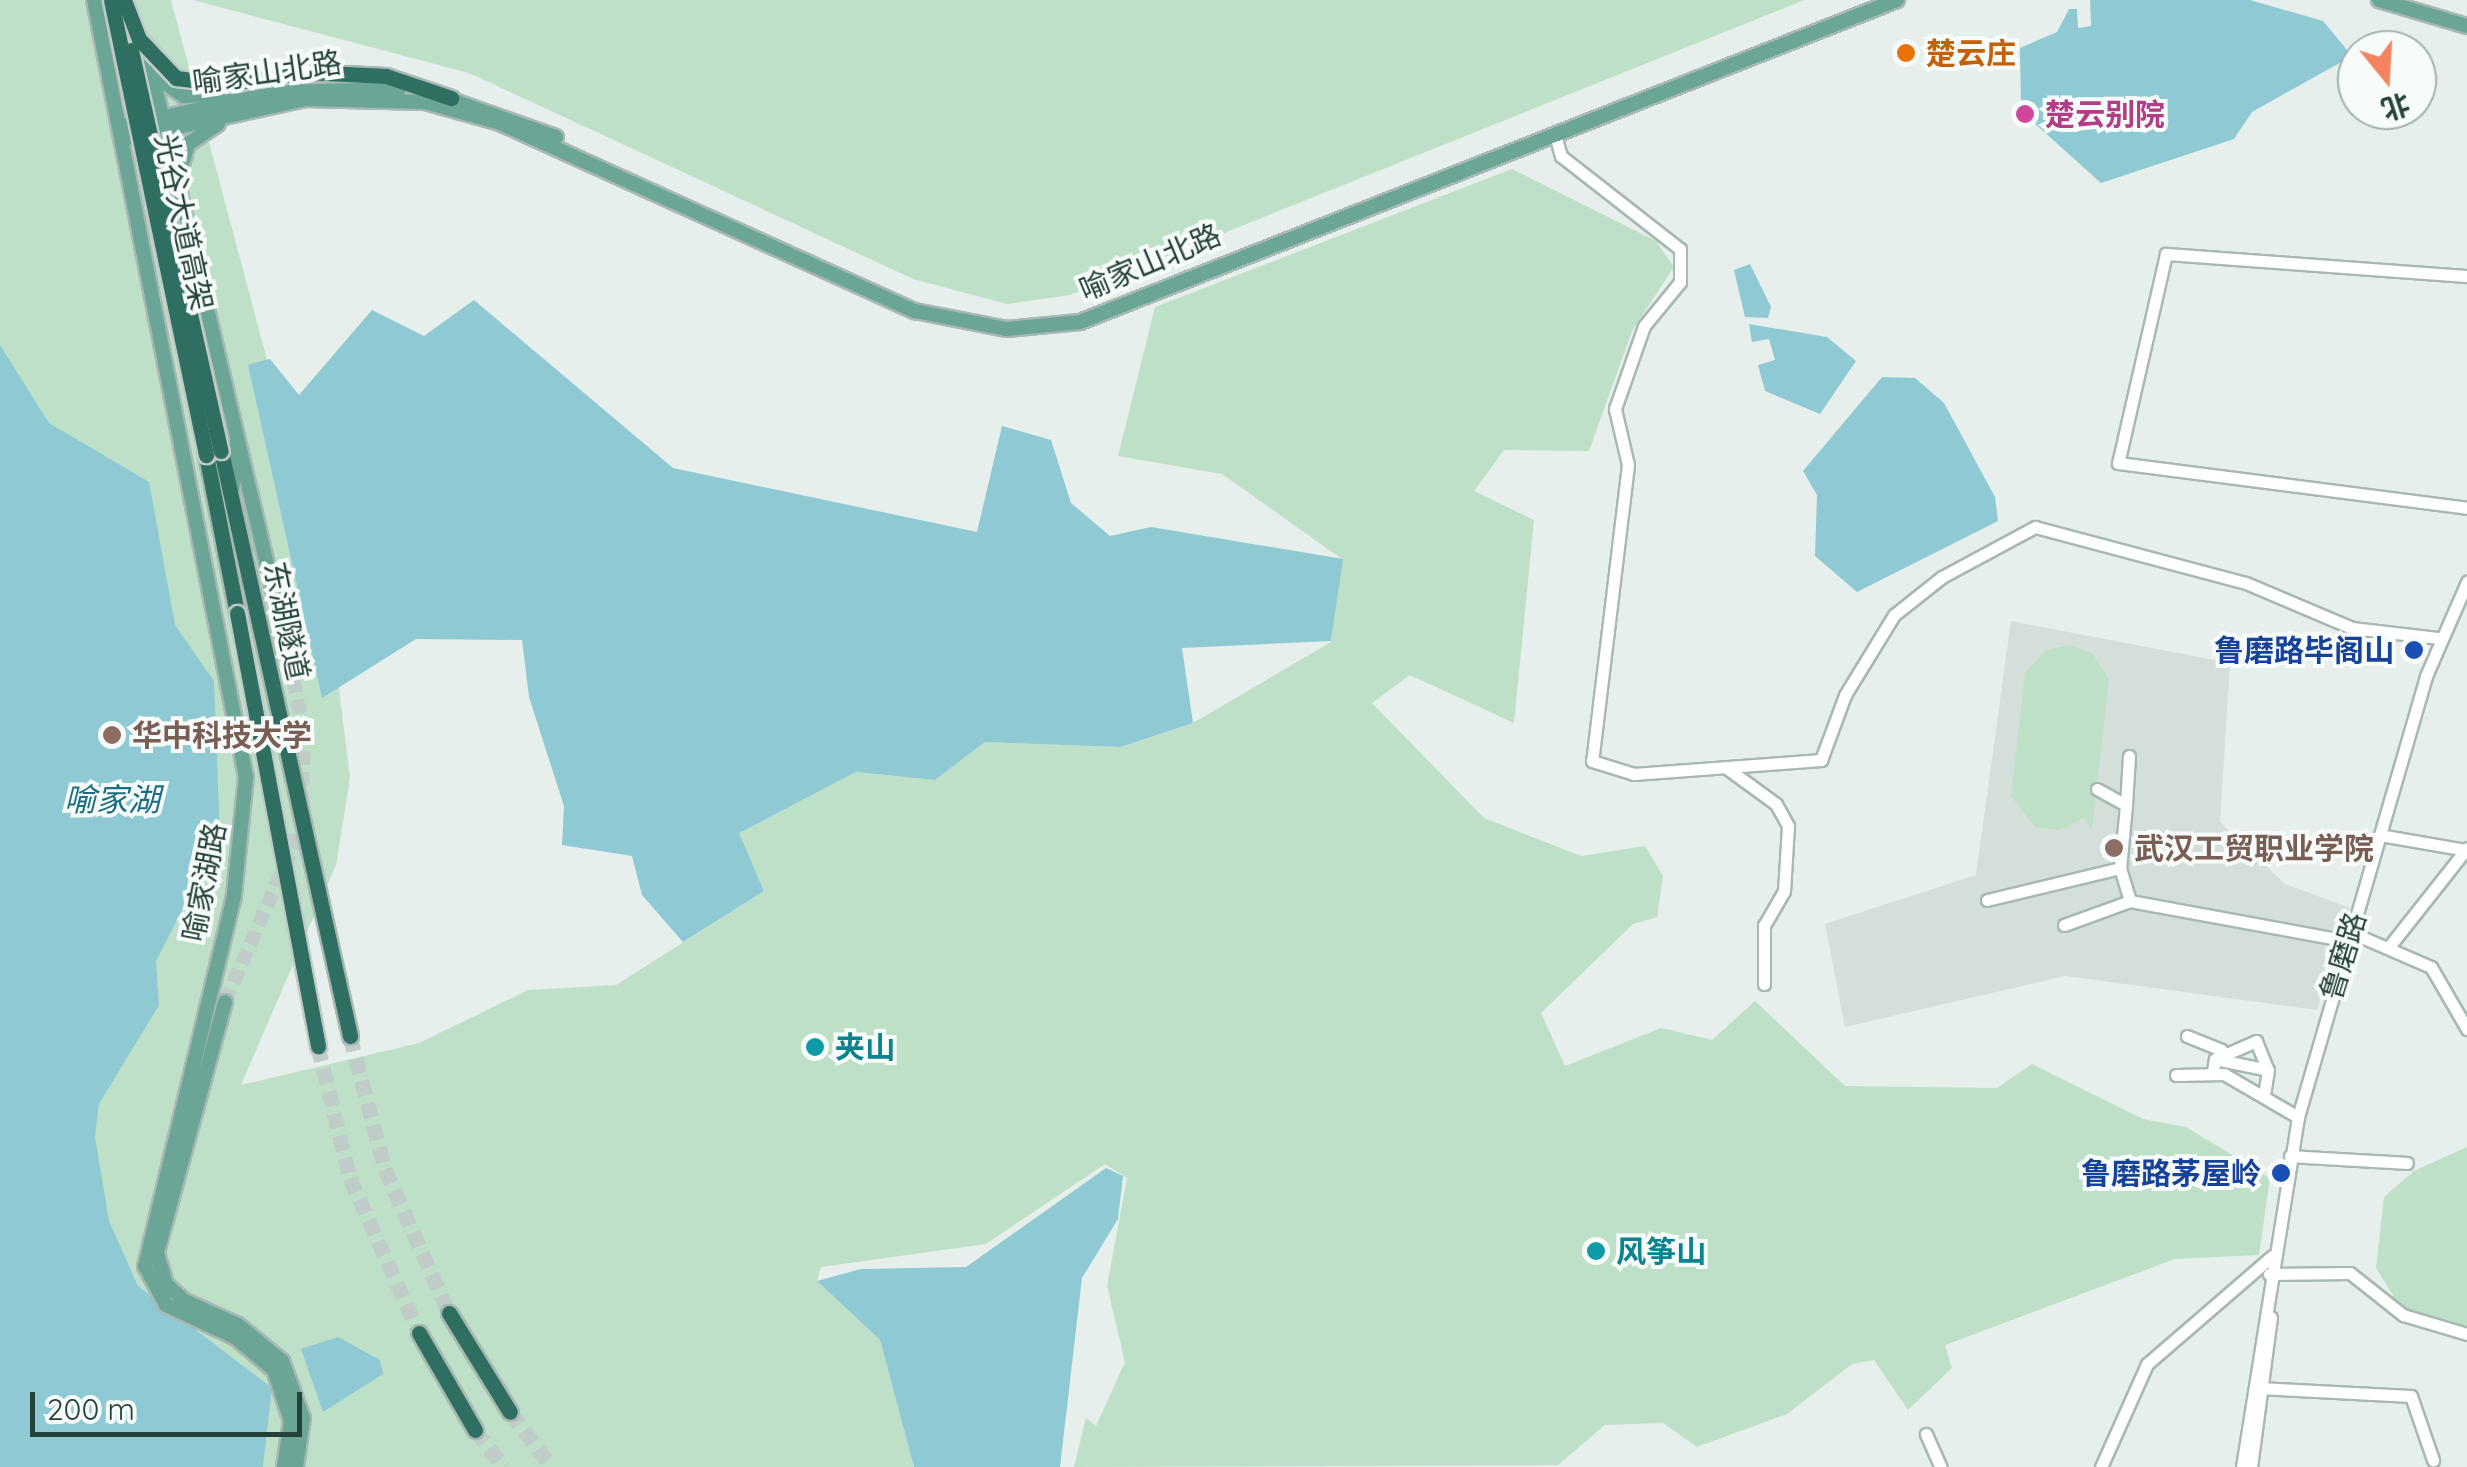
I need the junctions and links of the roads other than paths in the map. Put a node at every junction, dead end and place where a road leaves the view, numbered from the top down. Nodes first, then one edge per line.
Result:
1 (94, 0) edge
2 (111, 0) edge
3 (122, 0) edge
4 (132, 0) edge
5 (1874, 0) edge
6 (1897, 0) edge
7 (2379, 0) edge
8 (2408, 0) edge
9 (2467, 18) edge
10 (2467, 26) edge
11 (151, 64) junction
12 (279, 98) junction
13 (451, 98) junction
14 (167, 122) junction
15 (126, 132) junction
16 (1555, 135) junction
17 (182, 180) junction
18 (2467, 276) edge
19 (238, 431) junction
20 (214, 453) junction
21 (189, 457) junction
22 (231, 496) junction
23 (2467, 508) edge
24 (220, 525) junction
25 (2467, 582) edge
26 (2464, 600) edge
27 (2439, 638) junction
28 (291, 667) tunnel mouth
29 (2129, 756) dead end
30 (1728, 769) junction
31 (2097, 788) dead end
32 (2126, 805) junction
33 (2380, 835) junction
34 (2466, 849) edge
35 (2120, 868) junction
36 (1987, 900) dead end
37 (2130, 901) junction
38 (2064, 925) dead end
39 (2348, 937) junction
40 (2388, 948) junction
41 (1764, 984) dead end
42 (225, 1002) tunnel mouth
43 (2467, 1029) edge
44 (350, 1036) tunnel mouth
45 (2187, 1036) dead end
46 (318, 1046) tunnel mouth
47 (2216, 1060) junction
48 (2268, 1070) junction
49 (2176, 1075) dead end
50 (2264, 1095) junction
51 (2298, 1116) junction
52 (2290, 1156) junction
53 (2407, 1164) dead end
54 (2278, 1223) junction
55 (2272, 1256) junction
56 (2273, 1274) junction
57 (449, 1313) tunnel mouth
58 (419, 1334) tunnel mouth
59 (2467, 1334) edge
60 (2257, 1388) junction
61 (510, 1412) tunnel mouth
62 (475, 1430) tunnel mouth
63 (1926, 1434) dead end
64 (2434, 1460) dead end
65 (284, 1467) edge
66 (296, 1467) edge
67 (1941, 1467) edge
68 (2101, 1467) edge
69 (2242, 1467) edge
70 (2252, 1467) edge

1 - 15 main road, 喻家湖路
2 - 20 highway, 光谷大道高架, bridge
3 - 13 highway, bridge
3 - 20 highway, 光谷大道高架, bridge
4 - 11 main road
5 - 13 main road, 喻家山北路
6 - 16 main road, 喻家山北路
7 - 10 main road
8 - 9 main road
11 - 12 main road
11 - 14 main road
12 - 13 main road, 喻家山北路
12 - 14 main road, 喻家山北路
12 - 16 main road, 喻家山北路
12 - 17 main road
14 - 15 main road, 喻家山北路
14 - 17 main road
15 - 21 main road, 喻家湖路
16 - 30 street
17 - 19 main road
18 - 23 street
19 - 22 main road
19 - 28 main road
20 - 22 highway, 东湖隧道
20 - 24 highway, 东湖隧道
21 - 24 main road
21 - 65 main road, 喻家湖路
22 - 44 highway, 东湖隧道
24 - 46 highway, 东湖隧道, bridge
25 - 26 street, 鲁磨路
26 - 27 street, 鲁磨路
27 - 30 street
27 - 33 street, 鲁磨路
29 - 32 street
30 - 41 street
31 - 32 street
32 - 35 street
33 - 34 street
33 - 39 street, 鲁磨路
34 - 40 street
35 - 36 street
35 - 37 street
37 - 38 street
37 - 39 street
39 - 40 street
39 - 51 street, 鲁磨路
40 - 43 street
42 - 66 main road
45 - 47 street
47 - 48 street
47 - 48 street
47 - 49 street
47 - 50 street
48 - 50 street
50 - 51 street
51 - 52 street, 鲁磨路
52 - 53 street
52 - 54 street, 鲁磨路
54 - 55 street, 鲁磨路
54 - 56 street, 鲁磨路
55 - 56 street, 鲁磨路
55 - 68 street
56 - 59 street
56 - 60 street, 鲁磨路
57 - 61 highway
58 - 62 highway
60 - 64 street
60 - 69 street, 鲁磨路
60 - 70 street, 鲁磨路
63 - 67 street

